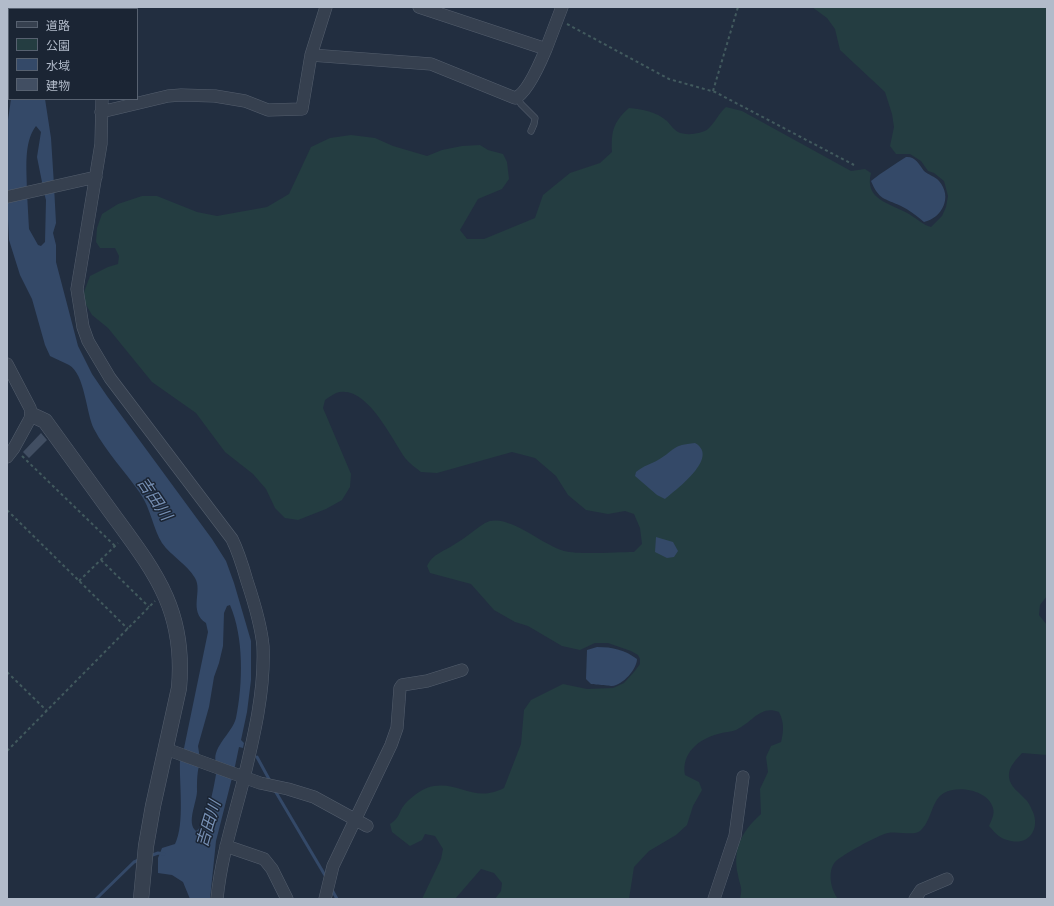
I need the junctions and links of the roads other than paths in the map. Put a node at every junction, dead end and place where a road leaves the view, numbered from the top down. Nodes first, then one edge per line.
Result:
1 (326, 7) edge
2 (419, 7) edge
3 (560, 13) edge
4 (546, 49) junction
5 (311, 55) junction
6 (517, 97) junction
7 (102, 100) edge
8 (101, 112) junction
9 (531, 131) dead end
10 (96, 177) junction
11 (7, 197) edge
12 (7, 364) edge
13 (32, 415) junction
14 (11, 452) edge
15 (462, 670) dead end
16 (170, 750) junction
17 (241, 775) junction
18 (743, 777) dead end
19 (354, 820) junction
20 (367, 826) dead end
21 (226, 846) junction
22 (947, 879) dead end
23 (328, 889) edge
24 (141, 899) edge
25 (217, 899) edge
26 (287, 899) edge
27 (714, 899) edge
28 (915, 899) edge

1 - 5 street
2 - 4 street
3 - 4 street
4 - 6 street
5 - 6 street
5 - 8 street
6 - 9 lane
7 - 8 street
8 - 10 street
10 - 11 street
10 - 17 street
12 - 13 street
13 - 14 street
13 - 16 street
15 - 19 street
16 - 17 street
16 - 24 street
17 - 19 street
17 - 21 street
18 - 27 street
19 - 20 street
19 - 23 street
21 - 25 street
21 - 26 street
22 - 28 street

